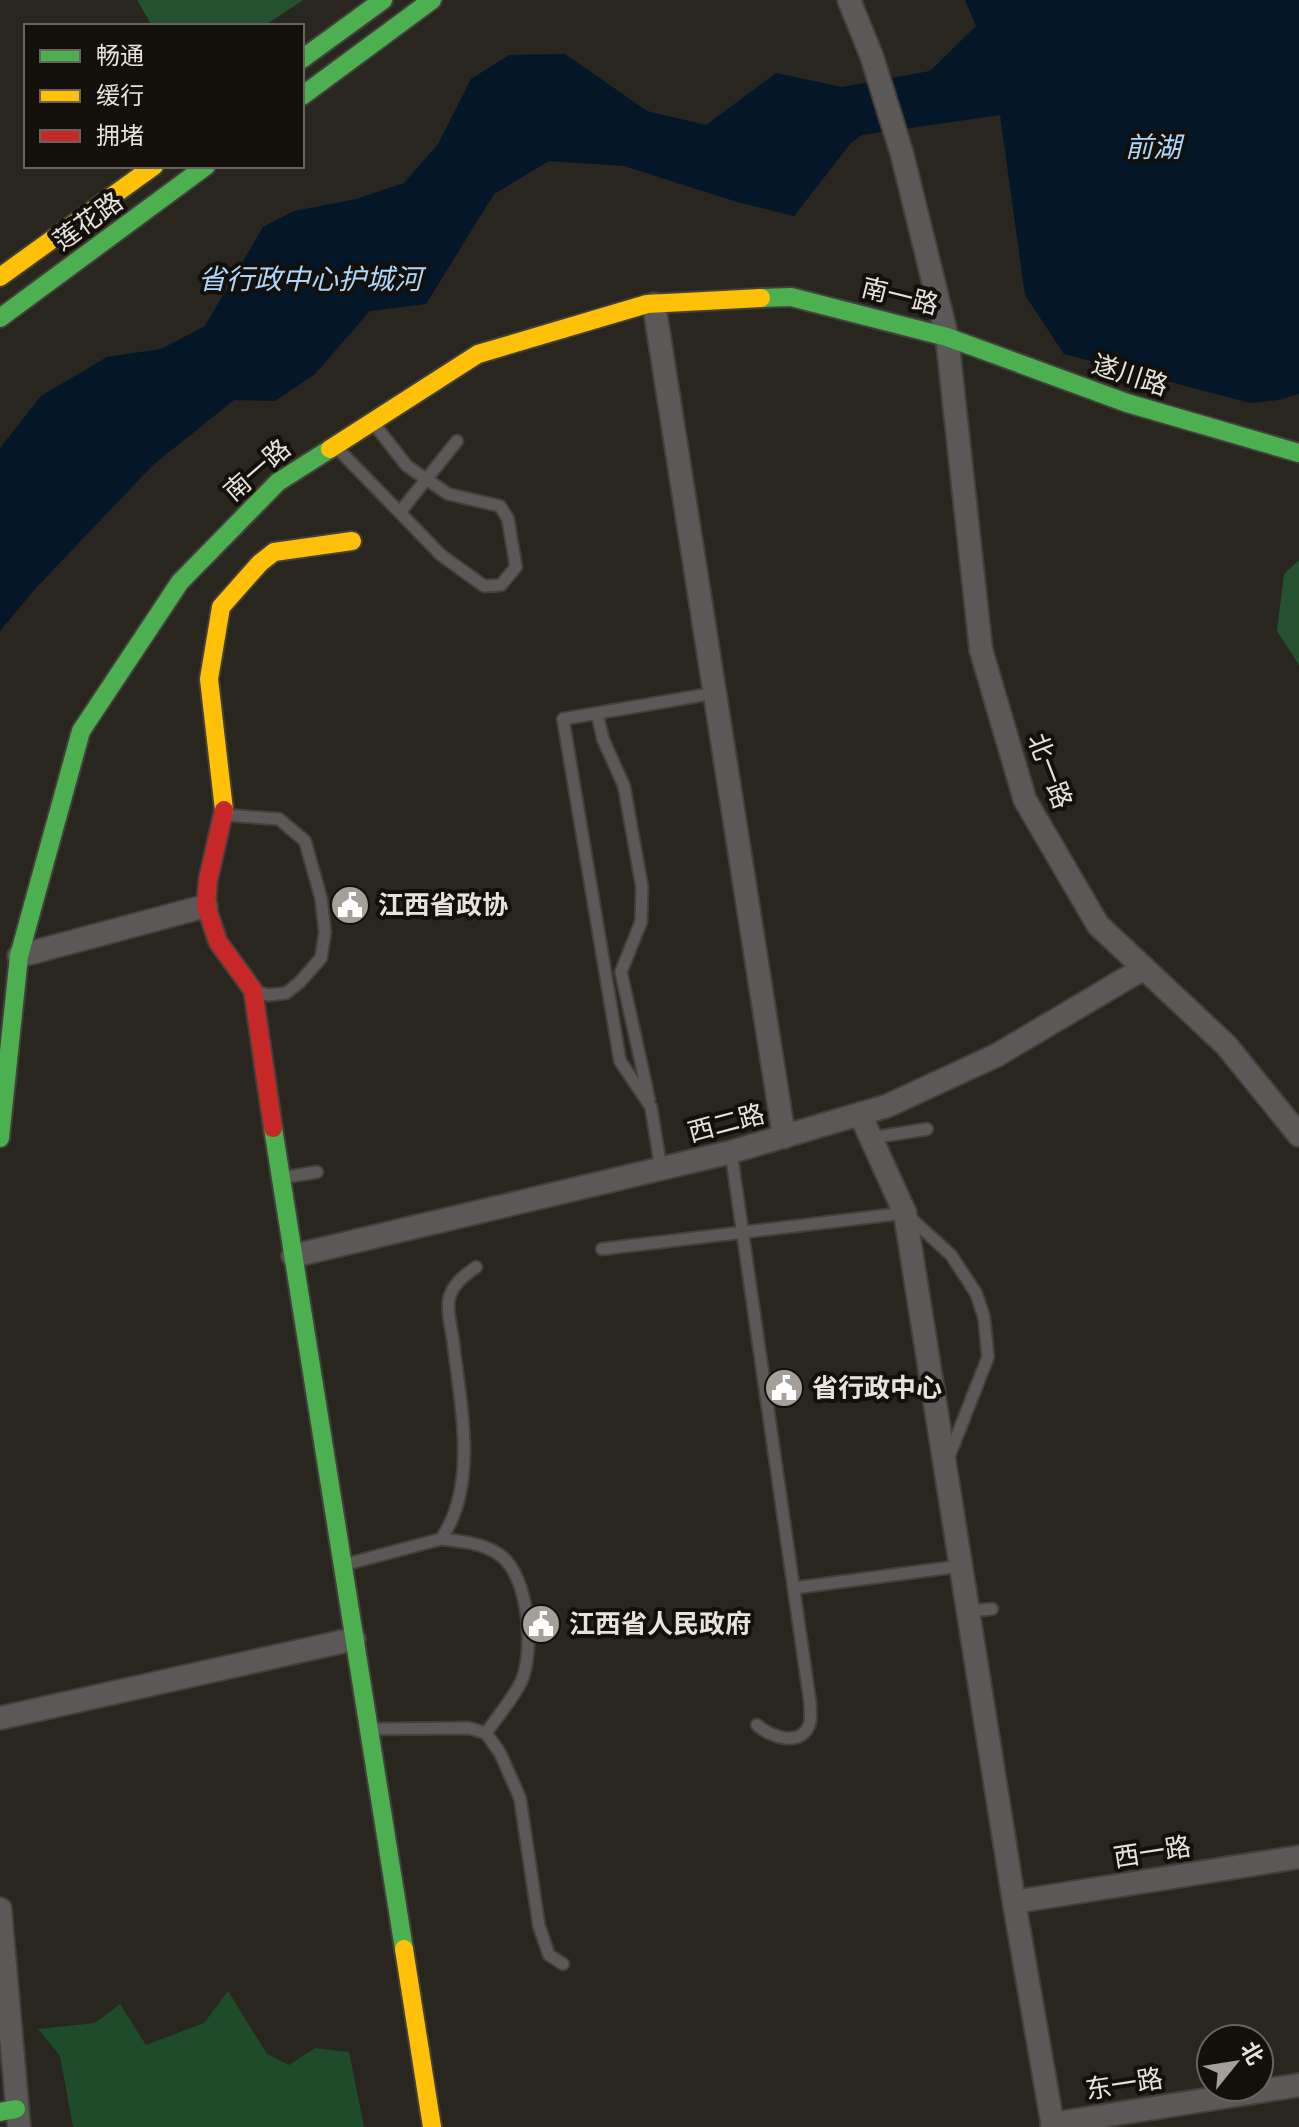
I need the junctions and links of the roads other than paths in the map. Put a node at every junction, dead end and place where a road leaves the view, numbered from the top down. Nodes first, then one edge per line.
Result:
1 (383, 0) edge
2 (432, 0) edge
3 (849, 0) edge
4 (304, 58) edge
5 (304, 95) edge
6 (151, 168) edge
7 (203, 168) edge
8 (0, 277) edge
9 (654, 304) junction
10 (0, 318) edge
11 (947, 337) junction
12 (371, 420) junction
13 (457, 441) dead end
14 (334, 445) junction
15 (1299, 453) edge
16 (427, 479) junction
17 (400, 512) junction
18 (352, 541) dead end
19 (715, 693) junction
20 (597, 713) junction
21 (225, 815) junction
22 (206, 906) junction
23 (19, 956) junction
24 (1144, 968) junction
25 (253, 990) junction
26 (651, 1107) junction
27 (860, 1114) junction
28 (927, 1129) dead end
29 (1299, 1135) edge
30 (784, 1137) junction
31 (0, 1138) edge
32 (871, 1138) junction
33 (731, 1152) junction
34 (661, 1169) junction
35 (317, 1172) dead end
36 (281, 1178) junction
37 (905, 1213) junction
38 (742, 1232) junction
39 (602, 1249) dead end
40 (293, 1256) junction
41 (476, 1267) dead end
42 (945, 1465) junction
43 (441, 1539) junction
44 (342, 1565) junction
45 (961, 1566) junction
46 (794, 1588) junction
47 (992, 1609) dead end
48 (968, 1611) junction
49 (354, 1639) junction
50 (0, 1718) edge
51 (757, 1725) dead end
52 (368, 1729) junction
53 (486, 1733) junction
54 (1299, 1857) edge
55 (1014, 1902) junction
56 (0, 1909) edge
57 (563, 1964) dead end
58 (1299, 2085) edge
59 (11, 2116) edge
60 (1053, 2125) edge
61 (432, 2127) edge

1 - 4 street
2 - 5 street
3 - 11 street, 北一路
6 - 8 street, 莲花路
7 - 10 street, 莲花路
9 - 11 street, 南一路
9 - 12 street, 南一路
9 - 19 street
11 - 15 street, 遂川路
11 - 24 street, 北一路
12 - 14 street, 南一路
12 - 16 lane
13 - 16 lane
14 - 17 lane
14 - 23 street, 南一路
16 - 17 lane
16 - 17 lane
18 - 21 street
19 - 20 lane
19 - 30 street
20 - 26 lane
20 - 26 lane
21 - 22 street
21 - 25 lane
22 - 23 street
22 - 25 street
23 - 31 street, 南一路
24 - 27 street, 西二路
24 - 29 street, 北一路
25 - 36 street
26 - 34 lane
27 - 30 street, 西二路
27 - 32 street
28 - 32 lane
30 - 33 street, 西二路
32 - 37 street
33 - 34 street, 西二路
33 - 38 lane
34 - 40 street, 西二路
35 - 36 lane
36 - 40 street
37 - 38 lane
37 - 42 street
37 - 42 lane
38 - 39 lane
38 - 46 lane
40 - 44 street
41 - 43 lane
42 - 45 street
43 - 44 lane
43 - 53 lane
44 - 49 street
45 - 46 lane
45 - 48 street
46 - 51 lane
47 - 48 lane
48 - 55 street
49 - 50 street
49 - 52 street
52 - 53 lane
52 - 61 street
53 - 57 lane
54 - 55 street, 西一路
55 - 60 street
56 - 59 street
58 - 60 street, 东一路

